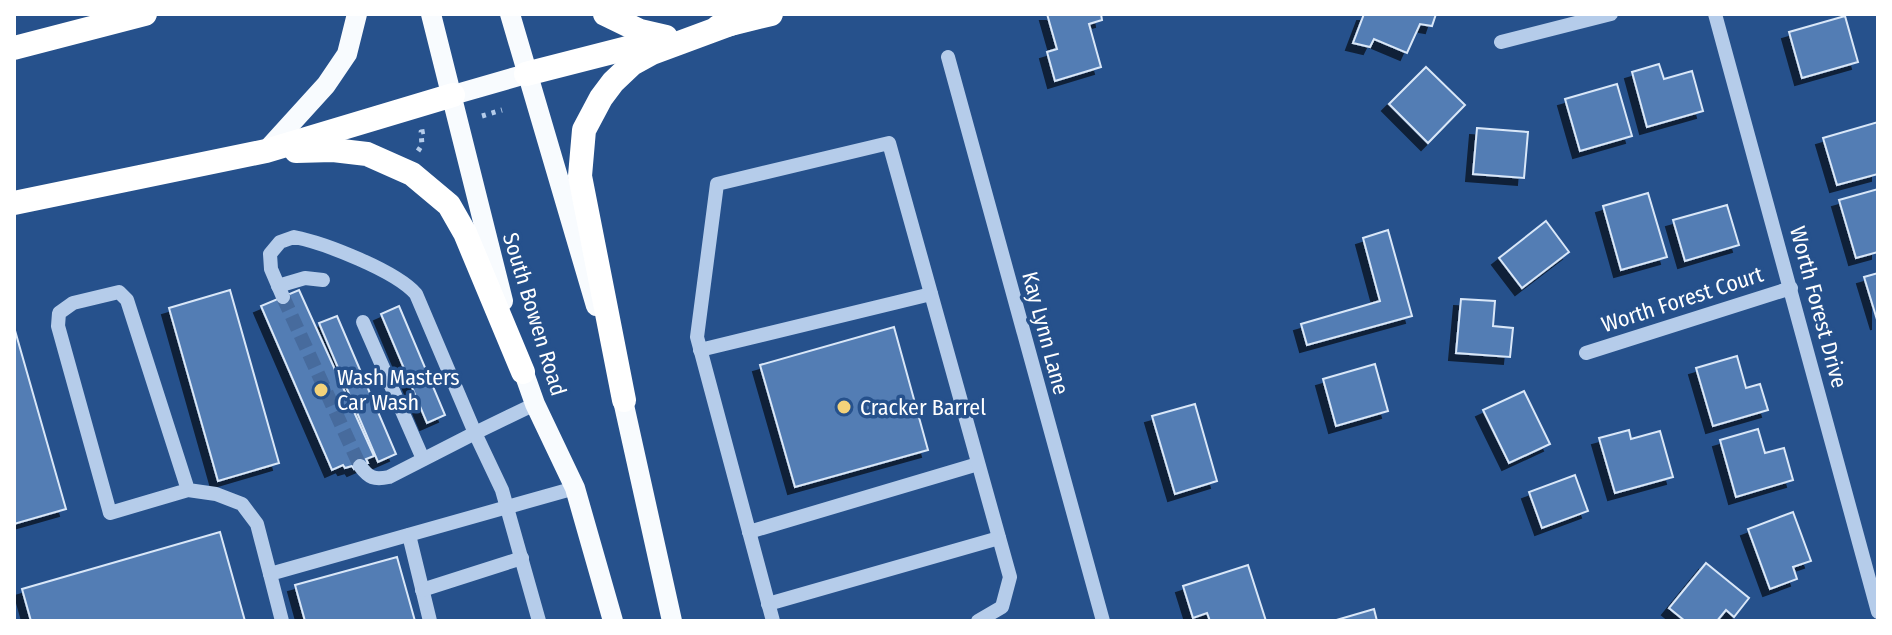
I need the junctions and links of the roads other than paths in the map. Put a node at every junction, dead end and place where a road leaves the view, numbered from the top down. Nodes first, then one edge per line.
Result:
1 (145, 14) edge
2 (357, 14) edge
3 (431, 14) edge
4 (510, 14) edge
5 (605, 14) edge
6 (771, 14) edge
7 (1611, 14) edge
8 (1715, 14) edge
9 (733, 23) junction
10 (670, 38) junction
11 (1501, 42) dead end
12 (14, 48) edge
13 (948, 57) dead end
14 (526, 74) junction
15 (453, 95) junction
16 (266, 151) junction
17 (14, 203) edge
18 (323, 280) dead end
19 (1791, 288) junction
20 (931, 294) junction
21 (363, 322) dead end
22 (700, 350) junction
23 (1586, 353) dead end
24 (523, 372) junction
25 (624, 400) junction
26 (535, 404) junction
27 (475, 433) junction
28 (423, 459) junction
29 (978, 464) junction
30 (360, 466) dead end
31 (575, 488) junction
32 (188, 490) junction
33 (507, 507) junction
34 (749, 532) junction
35 (409, 535) junction
36 (999, 538) junction
37 (522, 558) junction
38 (270, 574) junction
39 (422, 590) junction
40 (768, 604) junction
41 (1878, 612) edge
42 (282, 621) edge
43 (430, 621) edge
44 (539, 621) edge
45 (613, 621) edge
46 (672, 621) edge
47 (773, 621) edge
48 (978, 621) edge
49 (1103, 621) edge

1 - 12 highway
2 - 16 main road
3 - 15 main road, South Bowen Road
4 - 14 main road
5 - 10 highway
6 - 9 highway
7 - 11 street
8 - 19 street, Worth Forest Drive
9 - 10 highway
9 - 25 highway
10 - 14 highway
13 - 49 street, Kay Lynn Lane
14 - 15 main road
14 - 25 main road
15 - 16 highway
15 - 24 main road, South Bowen Road
16 - 17 highway
16 - 24 highway
18 - 27 street
19 - 23 street, Worth Forest Court
19 - 41 street, Worth Forest Drive
20 - 22 street
20 - 22 street
20 - 29 street
21 - 28 street
22 - 34 street
24 - 26 main road, South Bowen Road
25 - 46 main road
26 - 27 street
26 - 31 main road, South Bowen Road
27 - 28 street
27 - 33 street
28 - 30 street
29 - 34 street
29 - 36 street
31 - 33 street
31 - 45 main road, South Bowen Road
32 - 32 street
32 - 38 street
33 - 35 street
33 - 37 street
34 - 40 street
35 - 38 street
35 - 39 street
36 - 40 street
36 - 48 street
37 - 39 street
37 - 44 street
38 - 42 street
39 - 43 street
40 - 47 street

